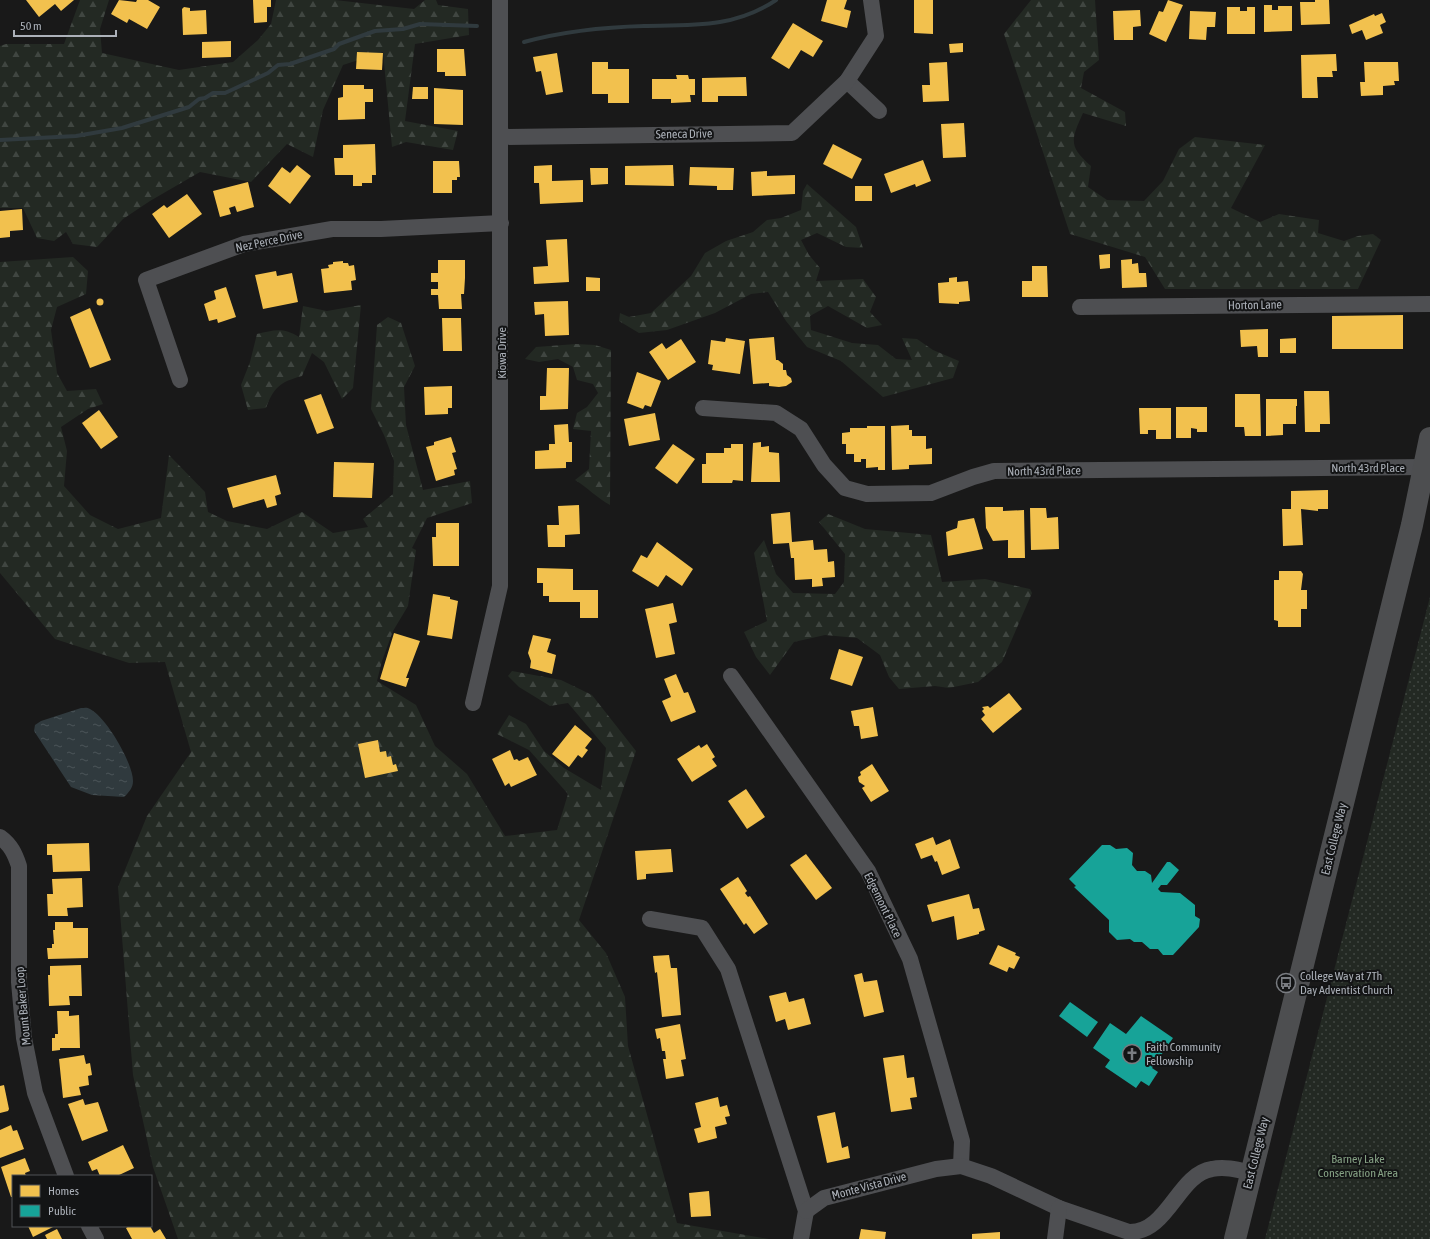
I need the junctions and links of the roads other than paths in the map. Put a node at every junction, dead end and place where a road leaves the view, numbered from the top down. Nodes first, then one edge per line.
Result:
1 (500, 0) edge
2 (871, 0) edge
3 (847, 81) junction
4 (879, 111) dead end
5 (500, 137) junction
6 (502, 223) junction
7 (1430, 304) edge
8 (1080, 307) dead end
9 (180, 380) dead end
10 (703, 408) dead end
11 (1430, 438) edge
12 (1425, 467) junction
13 (731, 676) dead end
14 (473, 703) dead end
15 (0, 837) edge
16 (650, 919) dead end
17 (961, 1166) junction
18 (1252, 1173) junction
19 (66, 1175) edge
20 (1059, 1208) junction
21 (806, 1211) junction
22 (90, 1227) edge
23 (96, 1239) edge
24 (801, 1239) edge
25 (1055, 1239) edge
26 (1235, 1239) edge

1 - 5 street, Kiowa Drive
2 - 3 street, Seneca Drive
3 - 4 street
3 - 5 street, Seneca Drive
5 - 6 street, Kiowa Drive
6 - 9 street, Nez Perce Drive
6 - 14 street, Kiowa Drive
7 - 8 street, Horton Lane
10 - 12 street, North 43rd Place
11 - 12 main road, East College Way
12 - 18 main road, East College Way
13 - 17 street, Edgemont Place
15 - 19 street, Mount Baker Loop
16 - 21 street
17 - 20 street, Monte Vista Drive
17 - 21 street, Monte Vista Drive
18 - 20 street, Monte Vista Drive
18 - 26 main road, East College Way
20 - 25 street
21 - 24 street
22 - 23 street

